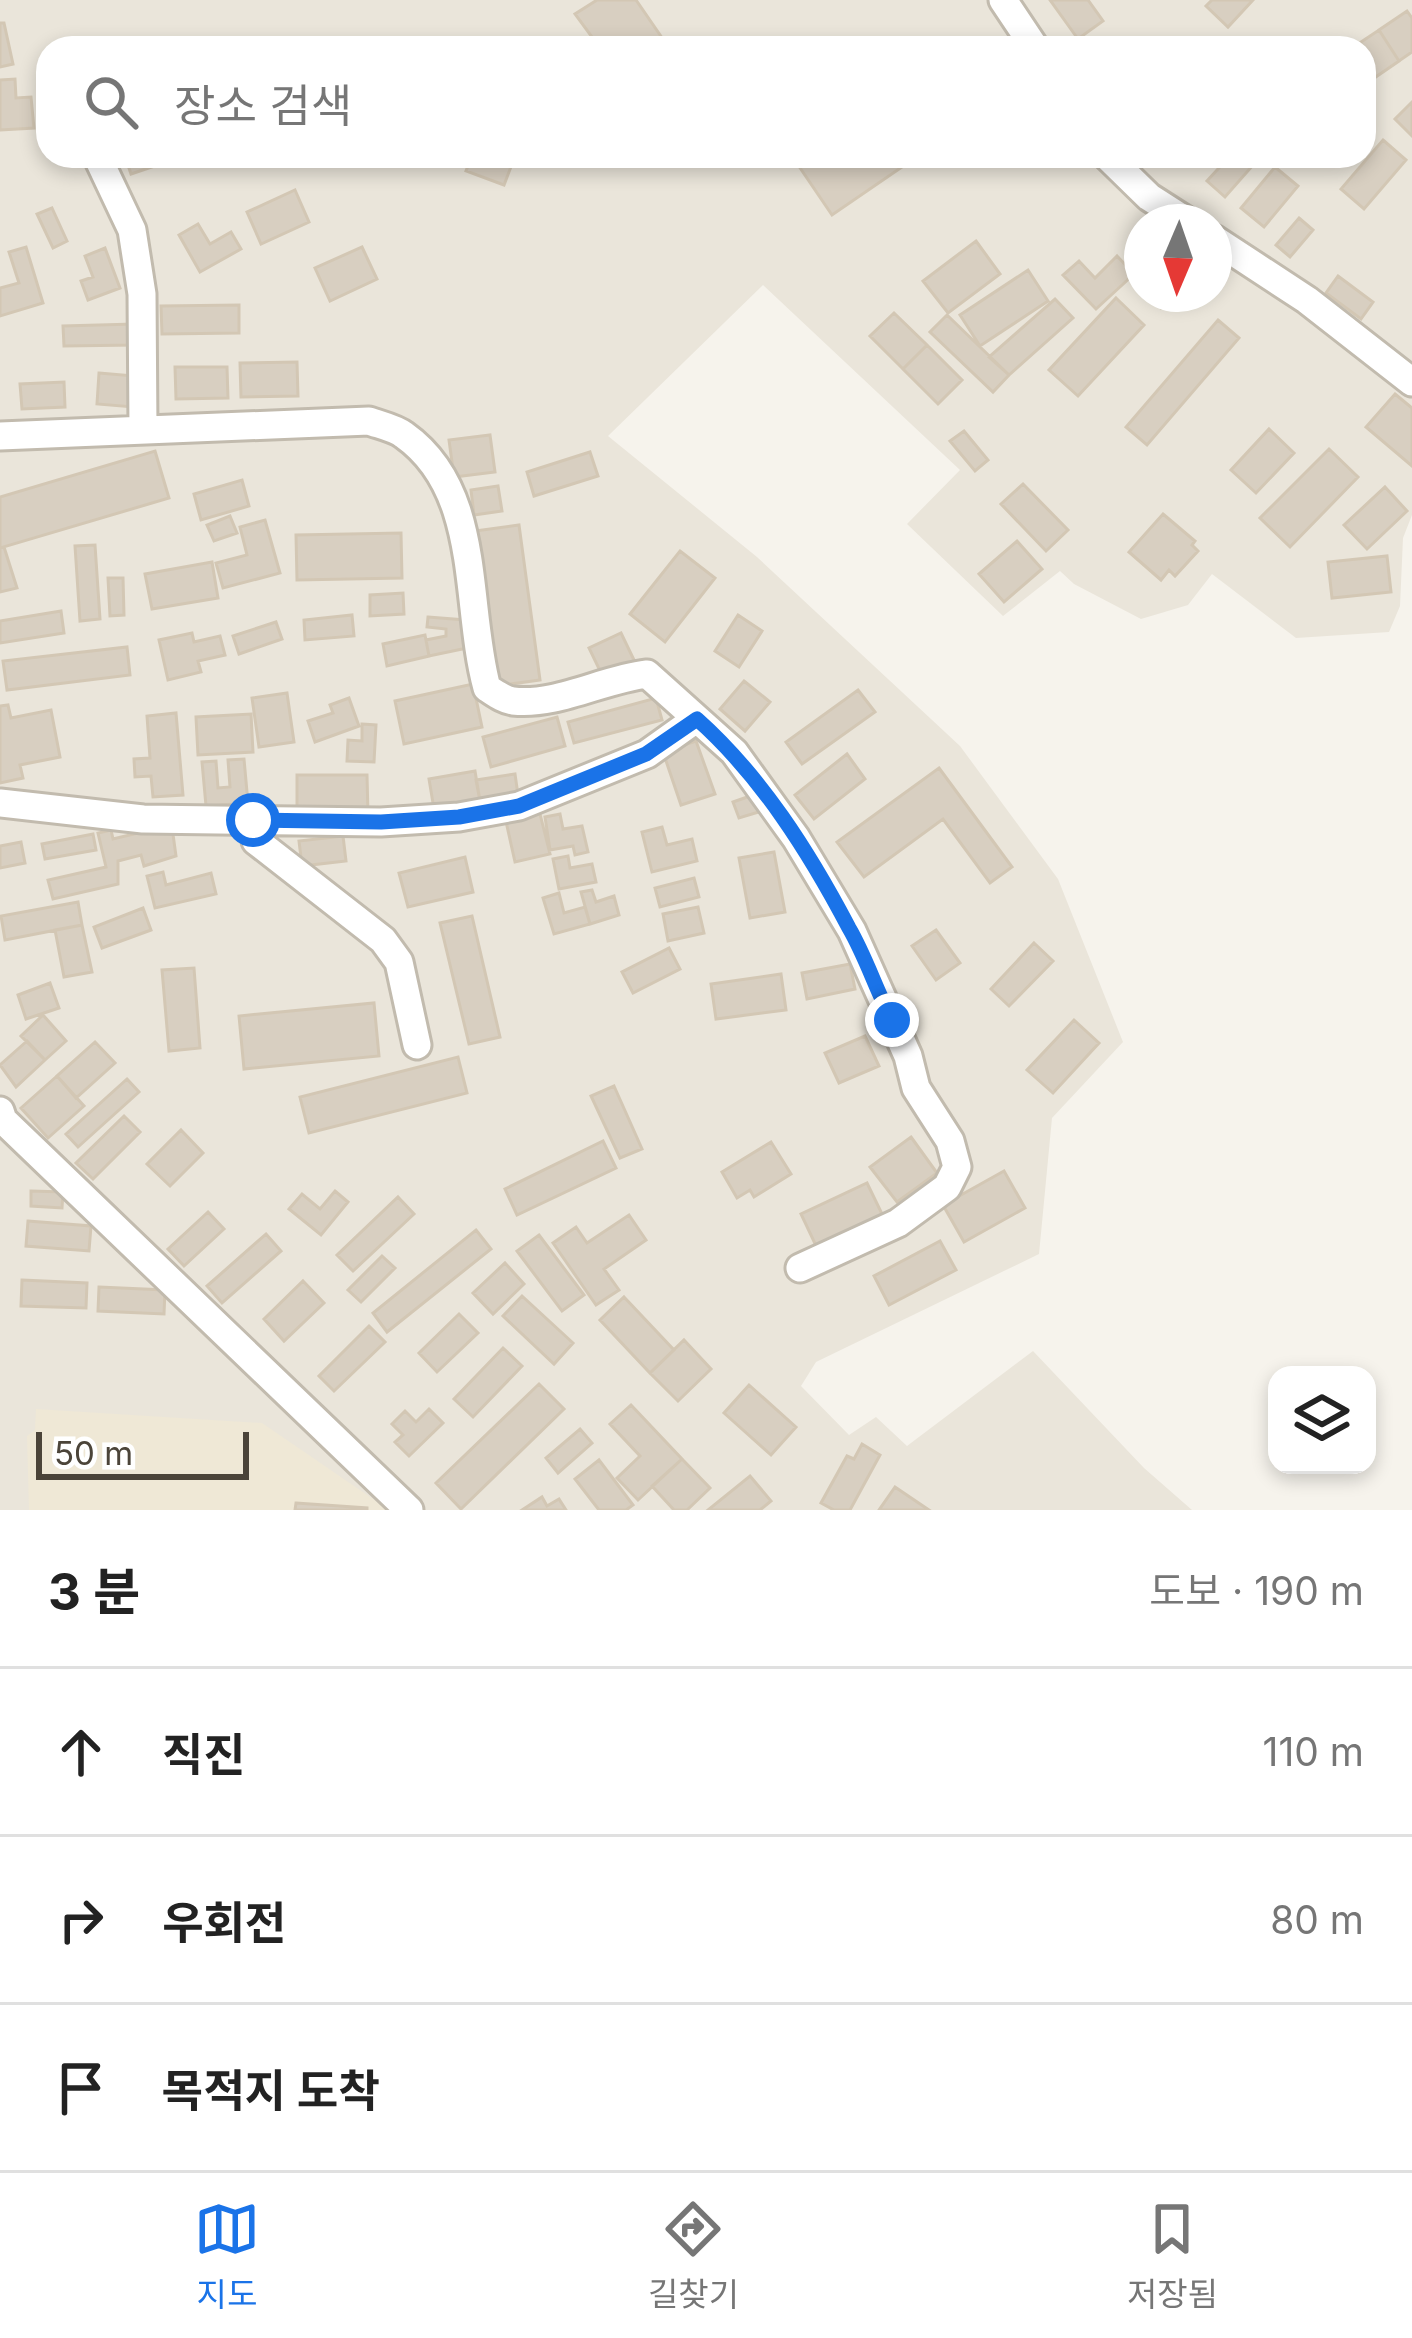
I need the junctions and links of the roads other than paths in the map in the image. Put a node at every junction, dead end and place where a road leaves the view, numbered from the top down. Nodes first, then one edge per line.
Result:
1 (1003, 0) edge
2 (1027, 36) edge
3 (103, 168) edge
4 (1120, 168) edge
5 (1161, 204) edge
6 (1232, 251) edge
7 (1412, 382) edge
8 (143, 429) junction
9 (0, 436) edge
10 (697, 719) junction
11 (0, 803) edge
12 (253, 820) junction
13 (417, 1045) dead end
14 (1, 1118) edge
15 (800, 1268) dead end
16 (409, 1510) edge

1 - 2 street
3 - 8 street
4 - 5 street
6 - 7 street
8 - 9 street
8 - 10 street
10 - 12 street
10 - 15 street
11 - 12 street
12 - 13 street
14 - 16 street

